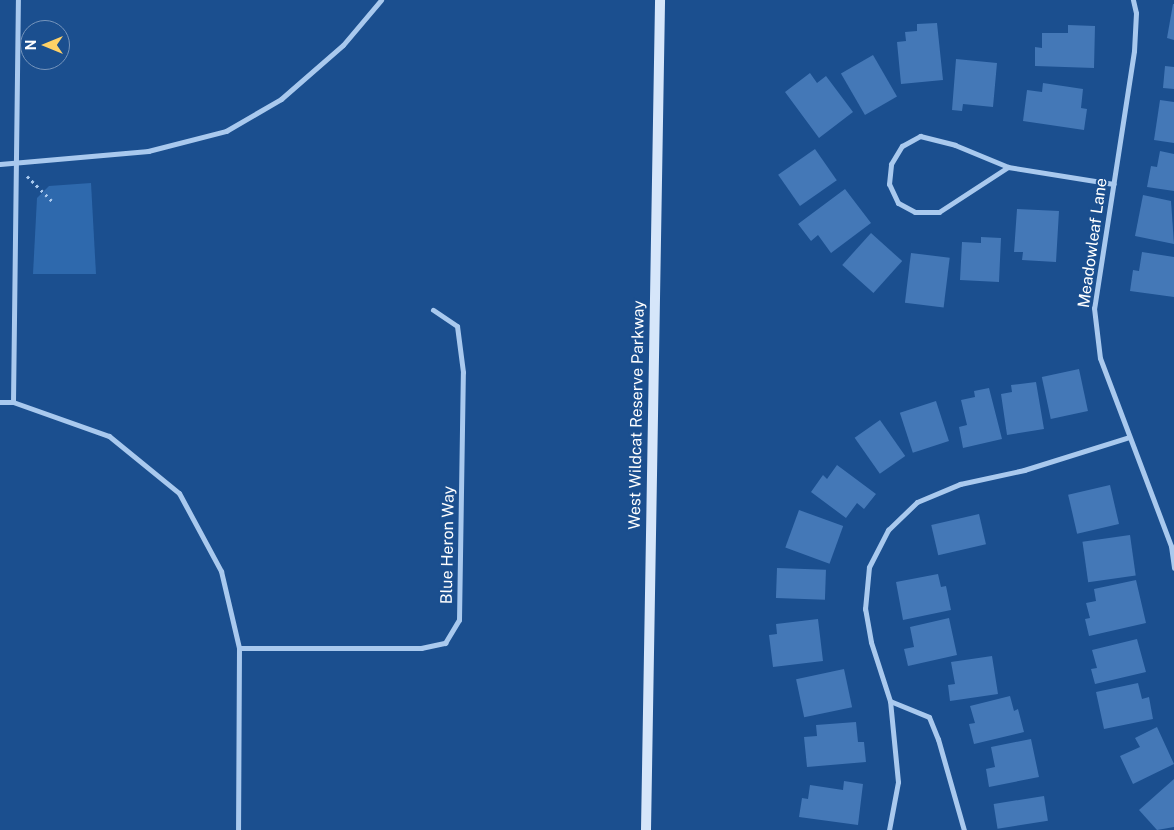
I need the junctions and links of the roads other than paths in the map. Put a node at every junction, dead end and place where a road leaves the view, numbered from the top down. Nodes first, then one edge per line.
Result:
1 (18, 0) edge
2 (381, 0) edge
3 (660, 0) edge
4 (1133, 0) edge
5 (0, 164) edge
6 (16, 164) junction
7 (1008, 167) junction
8 (1114, 184) junction
9 (433, 310) dead end
10 (0, 402) edge
11 (13, 402) junction
12 (1129, 437) junction
13 (1174, 568) edge
14 (239, 648) junction
15 (890, 701) junction
16 (238, 830) edge
17 (646, 830) edge
18 (889, 830) edge
19 (964, 830) edge

1 - 6 street
2 - 6 street
3 - 17 main road, West Wildcat Reserve Parkway
4 - 8 street, Meadowleaf Lane
5 - 6 street
6 - 11 street
7 - 7 street
7 - 8 street
8 - 12 street, Meadowleaf Lane
9 - 14 street, Blue Heron Way
10 - 11 street
11 - 14 street
12 - 13 street, Meadowleaf Lane
12 - 15 street
14 - 16 street
15 - 18 street
15 - 19 street

